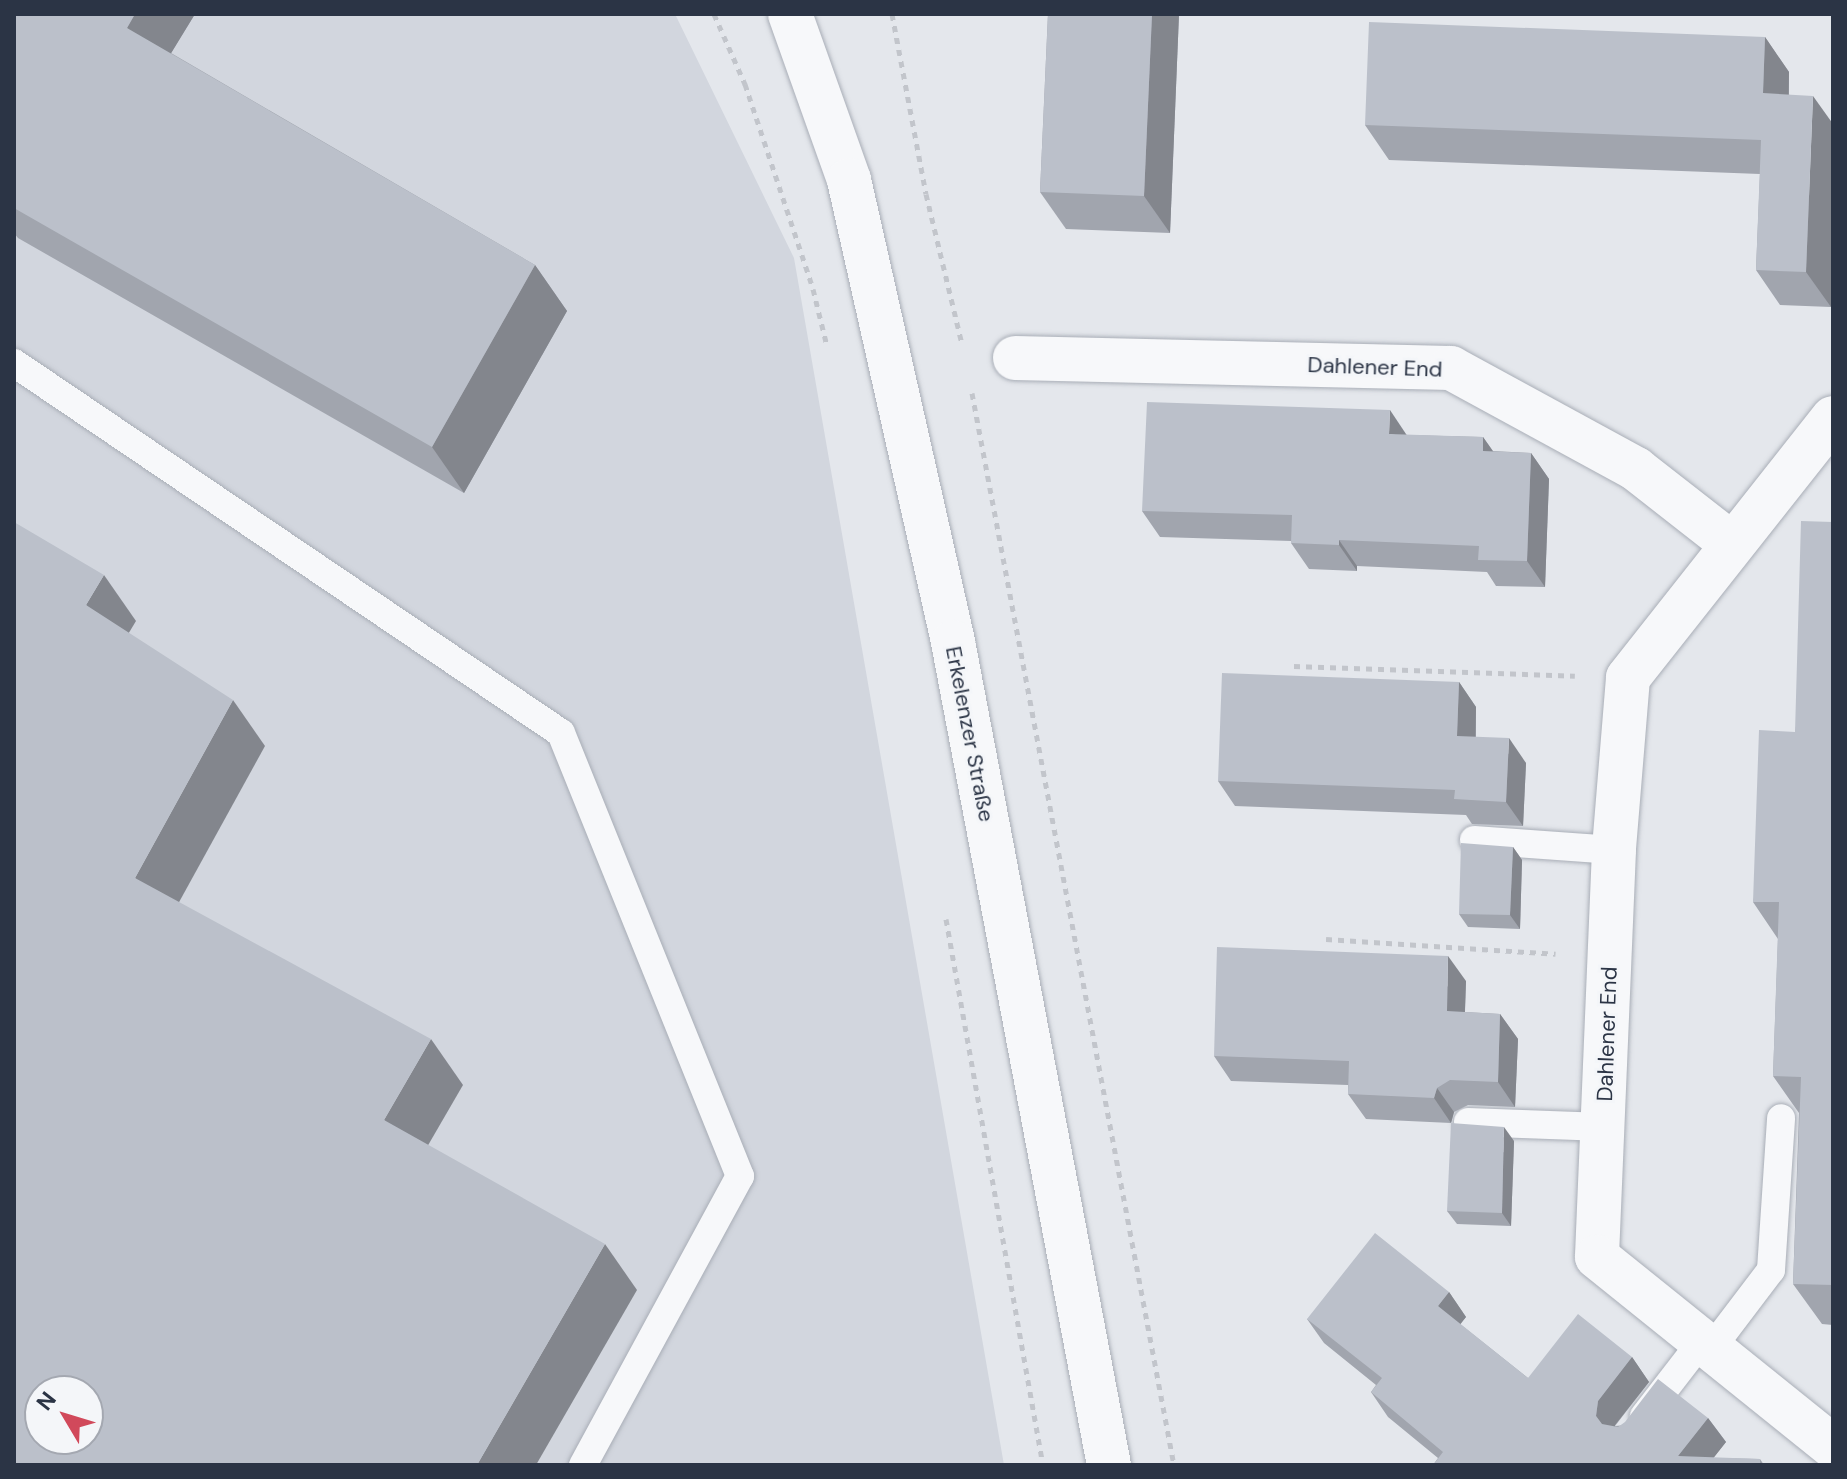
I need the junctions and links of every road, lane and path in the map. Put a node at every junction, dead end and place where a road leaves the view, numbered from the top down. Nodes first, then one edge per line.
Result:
1 (714, 14) edge
2 (790, 14) edge
3 (892, 14) edge
4 (962, 345) dead end
5 (828, 348) dead end
6 (1015, 358) dead end
7 (14, 363) edge
8 (972, 391) dead end
9 (1833, 418) edge
10 (1732, 544) junction
11 (1294, 666) dead end
12 (1628, 678) junction
13 (1474, 840) edge
14 (1614, 850) junction
15 (946, 914) dead end
16 (1326, 939) dead end
17 (1609, 958) junction
18 (1781, 1118) edge
19 (1468, 1122) edge
20 (1604, 1127) junction
21 (1706, 1345) junction
22 (1629, 1435) edge
23 (1833, 1447) edge
24 (583, 1465) edge
25 (1043, 1465) edge
26 (1109, 1465) edge
27 (1174, 1465) edge

1 - 5 path
2 - 26 street, Erkelenzer Straße
3 - 4 path
6 - 10 street, Dahlener End
7 - 24 lane
8 - 27 path
9 - 10 street
10 - 12 street
11 - 12 path
12 - 14 street, Dahlener End
13 - 14 lane
14 - 17 street, Dahlener End
15 - 25 path
16 - 17 path
17 - 20 street, Dahlener End
18 - 21 lane
19 - 20 lane
20 - 21 street, Dahlener End
21 - 22 lane
21 - 23 street, Dahlener End

